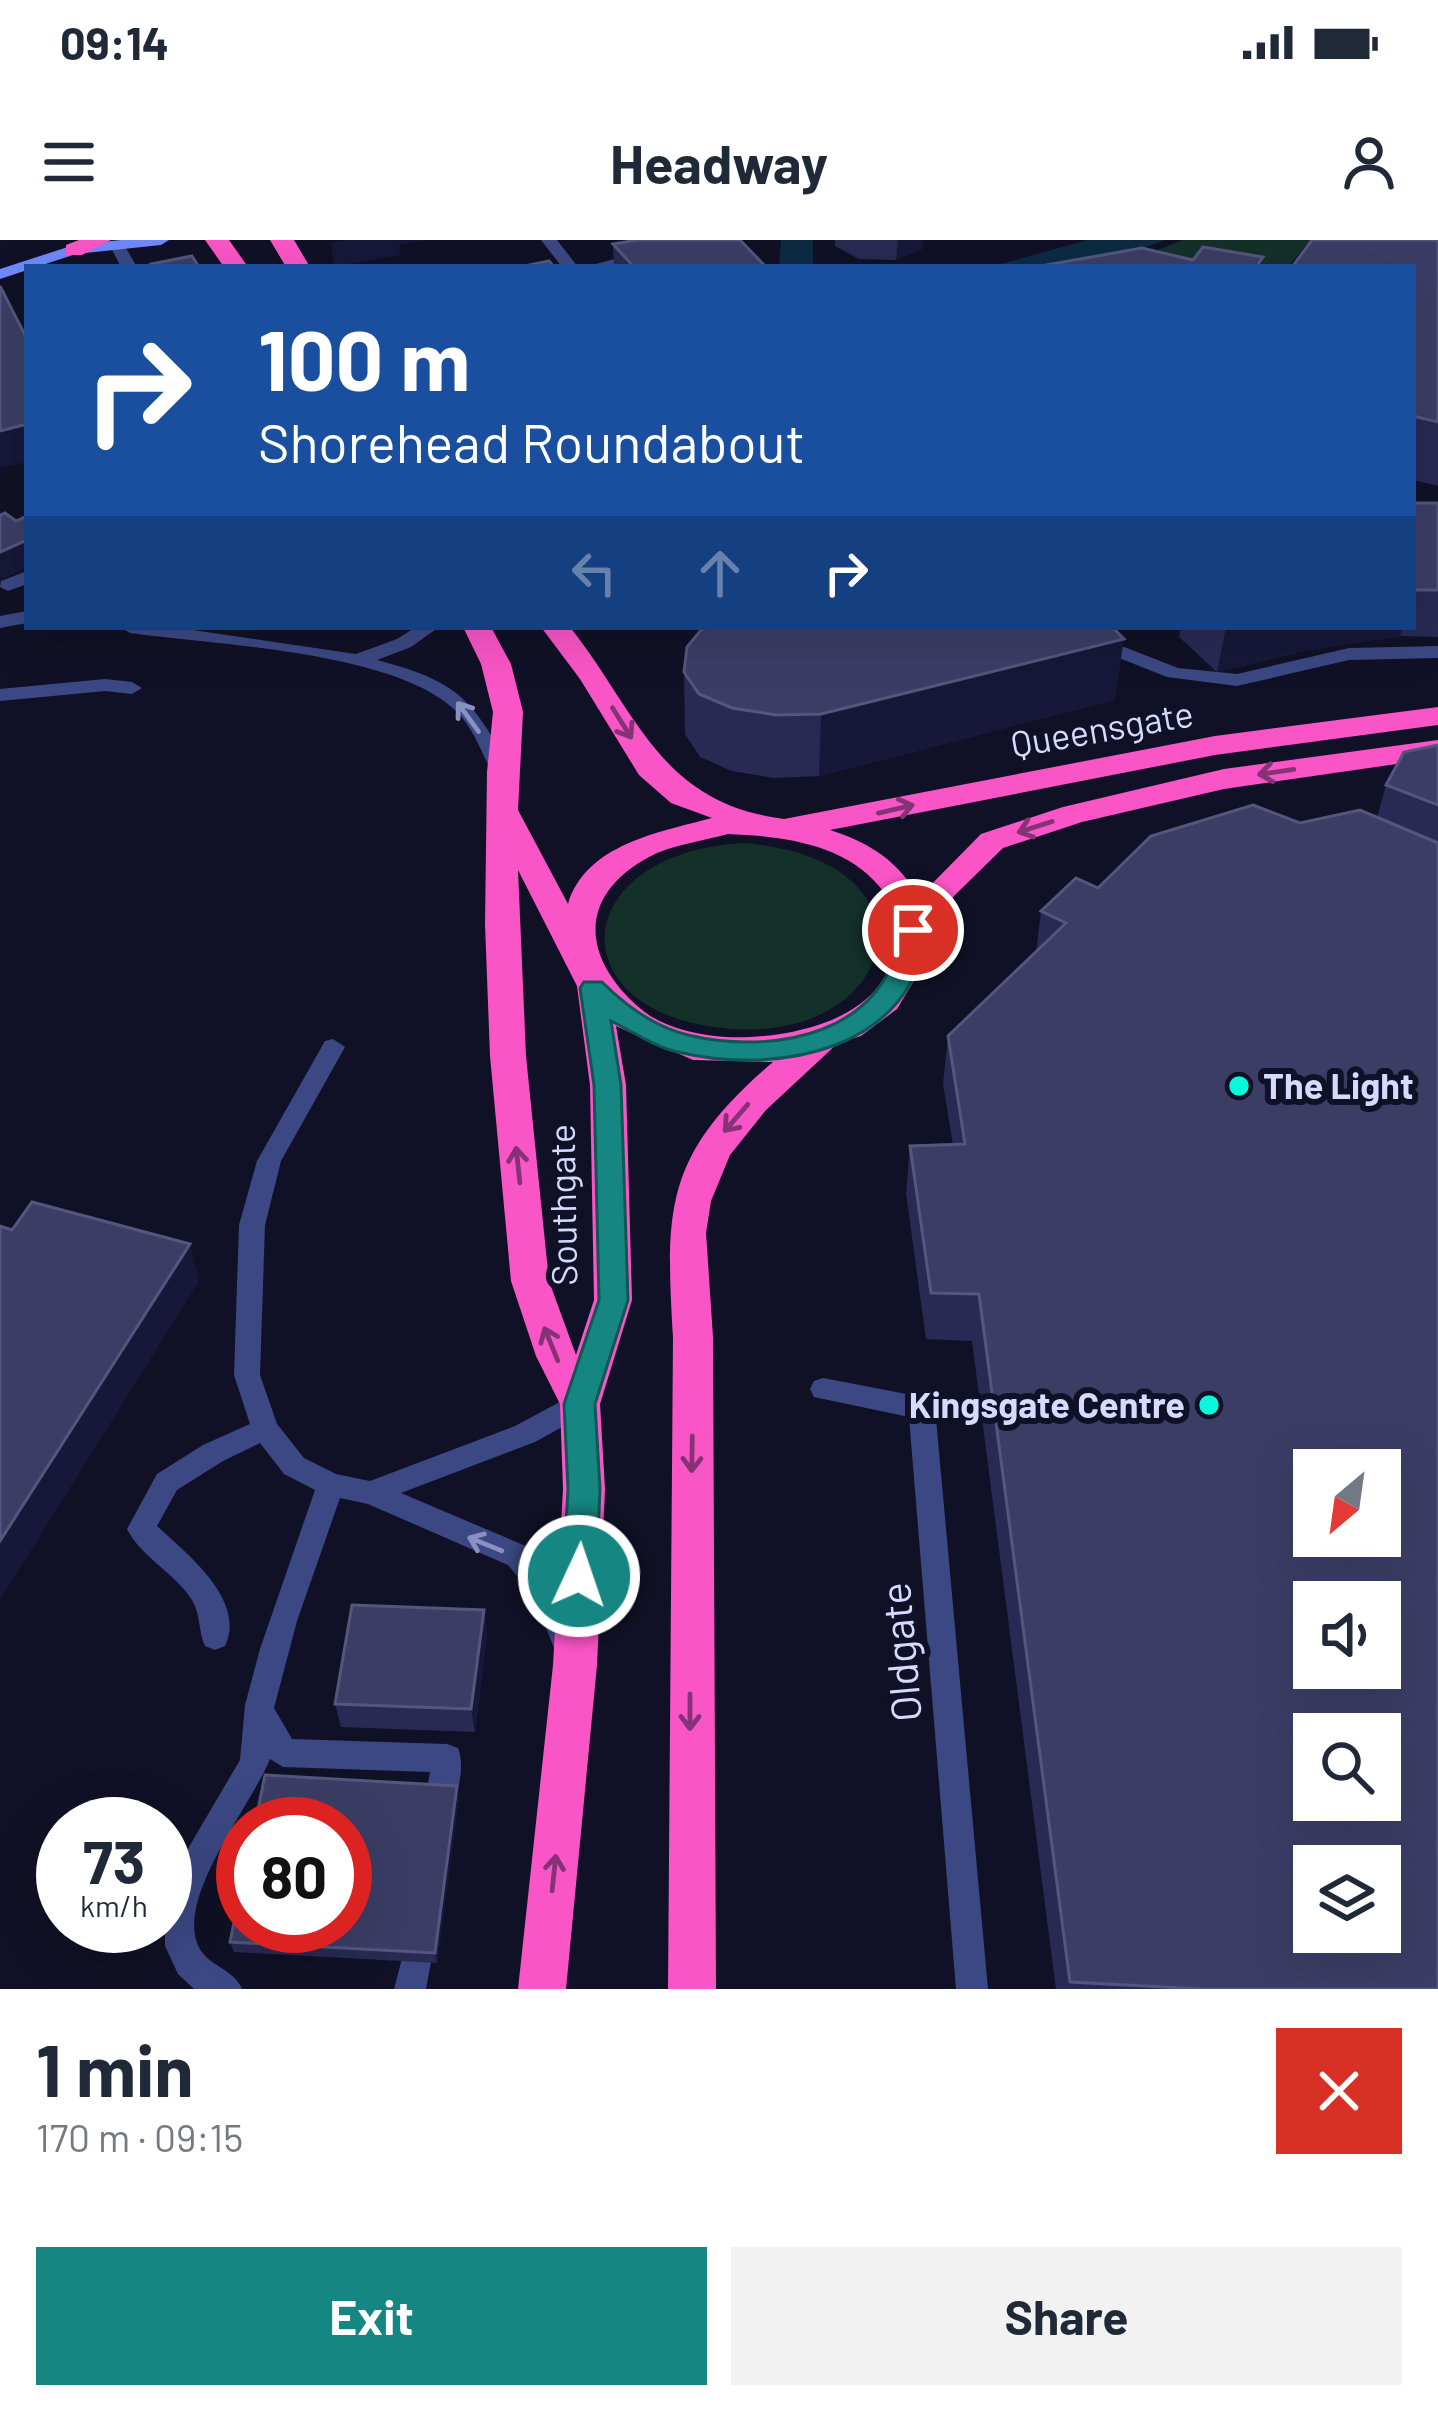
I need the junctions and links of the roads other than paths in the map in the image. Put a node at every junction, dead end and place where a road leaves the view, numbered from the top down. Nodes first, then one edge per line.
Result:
1 (161, 240) edge
2 (549, 240) edge
3 (109, 243) edge
4 (74, 250) joint
5 (652, 255) edge
6 (31, 264) edge
7 (568, 264) edge
8 (607, 264) edge
9 (152, 630) edge
10 (251, 630) edge
11 (424, 630) edge
12 (479, 630) edge
13 (557, 630) edge
14 (1102, 634) edge
15 (1076, 646) edge
16 (275, 647) junction
17 (1438, 652) edge
18 (358, 661) junction
19 (132, 688) dead end
20 (0, 695) edge
21 (1438, 716) edge
22 (1438, 749) edge
23 (502, 772) junction
24 (503, 809) junction
25 (772, 825) junction
26 (913, 930) junction
27 (575, 949) junction
28 (593, 988) junction
29 (822, 1040) junction
30 (333, 1046) dead end
31 (823, 1389) dead end
32 (580, 1404) junction
33 (265, 1430) junction
34 (331, 1485) junction
35 (371, 1493) junction
36 (215, 1636) dead end
37 (575, 1665) junction
38 (259, 1709) junction
39 (441, 1796) edge
40 (226, 1989) edge
41 (542, 1989) edge
42 (692, 1989) edge
43 (972, 1989) edge

1 - 3 main road
2 - 7 street
3 - 4 highway
4 - 6 main road
5 - 8 street
9 - 16 street
10 - 16 street
11 - 18 street
12 - 23 highway
13 -> 25 highway
14 - 15 street
14 - 17 street
16 - 18 street
23 -> 18 street
19 - 20 street
25 -> 21 highway, Queensgate
22 -> 26 highway, Queensgate
23 - 24 highway
24 - 27 highway
32 -> 24 highway
25 - 26 highway
25 - 27 highway
26 - 29 highway
27 - 28 highway
28 - 29 highway
28 - 32 highway, Southgate
29 -> 42 highway
30 - 33 street
31 - 43 street, Oldgate
32 - 35 street
32 - 37 highway, Southgate
33 - 34 street
33 - 36 street
34 - 35 street
34 - 38 street
37 -> 35 street
41 -> 37 highway, Southgate
38 - 39 street
38 - 40 street

